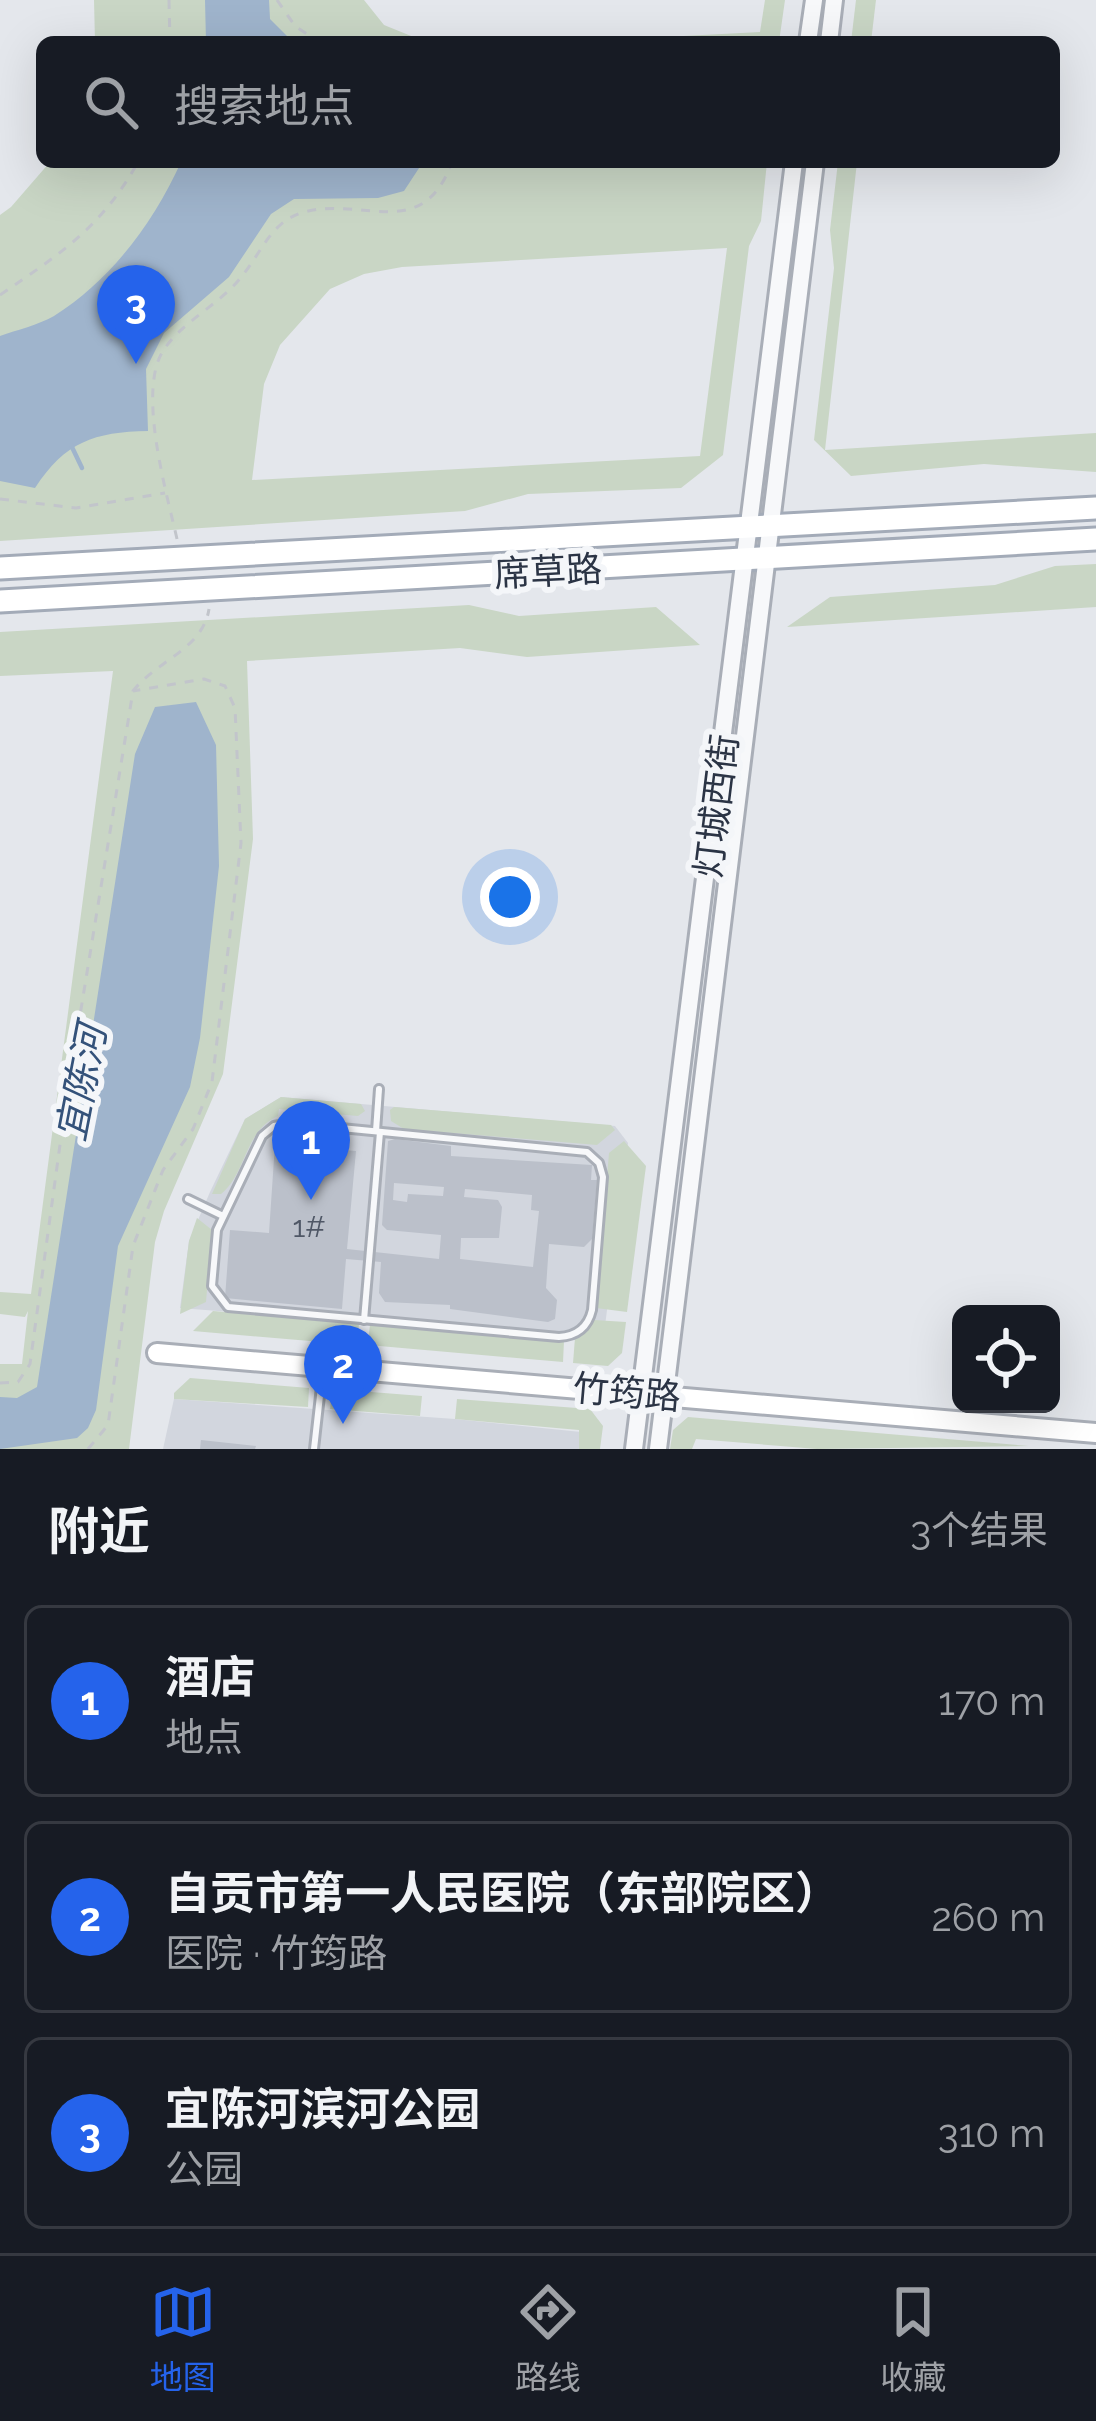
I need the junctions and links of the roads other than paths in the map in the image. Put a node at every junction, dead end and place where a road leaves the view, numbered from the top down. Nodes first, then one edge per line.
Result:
1 (814, 0) edge
2 (834, 0) edge
3 (809, 36) edge
4 (830, 36) edge
5 (793, 168) edge
6 (814, 168) edge
7 (1096, 508) edge
8 (762, 528) junction
9 (1096, 539) edge
10 (758, 560) junction
11 (0, 568) edge
12 (0, 601) edge
13 (379, 1089) dead end
14 (378, 1131) junction
15 (188, 1199) dead end
16 (223, 1216) junction
17 (364, 1320) junction
18 (157, 1353) dead end
19 (323, 1367) junction
20 (642, 1393) junction
21 (664, 1395) junction
22 (1096, 1433) edge
23 (314, 1449) edge
24 (634, 1449) edge
25 (658, 1449) edge

1 - 3 street
2 - 4 street
5 - 8 street, 灯城西街
6 - 8 street, 灯城西街
7 - 8 main road, 席草路
8 - 10 street, 灯城西街
8 - 11 main road, 席草路
9 - 10 main road, 席草路
10 - 12 main road, 席草路
10 - 20 street, 灯城西街
10 - 21 street, 灯城西街
13 - 14 lane
14 - 16 lane
14 - 17 lane
14 - 17 lane
15 - 16 lane
16 - 17 lane
18 - 19 main road, 竹筠路
19 - 20 main road, 竹筠路
19 - 23 lane
20 - 21 main road, 竹筠路
20 - 24 street, 灯城西街
21 - 22 main road, 竹筠路
21 - 25 street, 灯城西街

